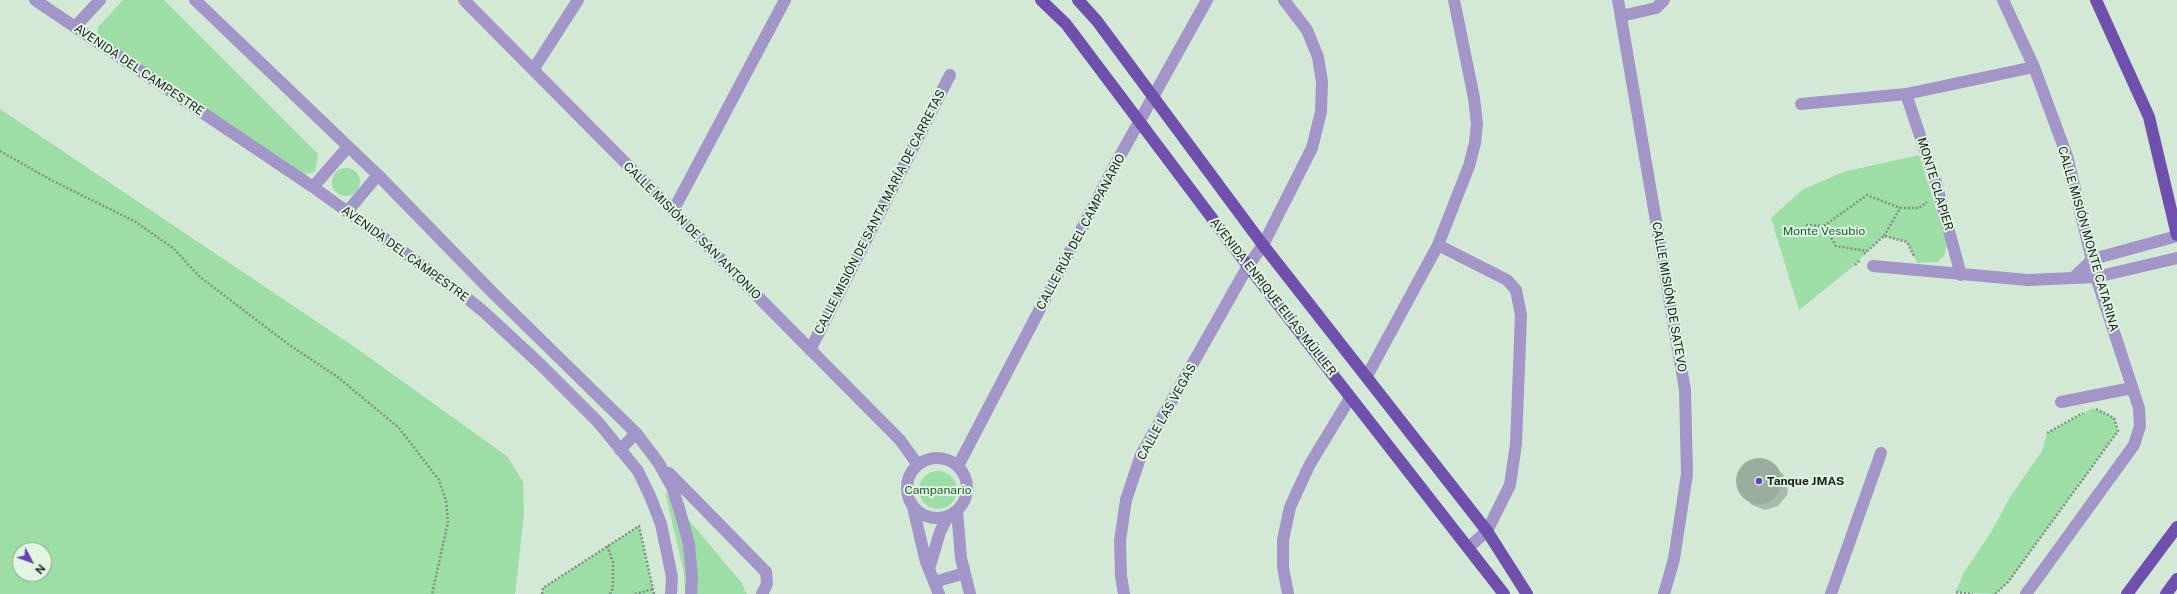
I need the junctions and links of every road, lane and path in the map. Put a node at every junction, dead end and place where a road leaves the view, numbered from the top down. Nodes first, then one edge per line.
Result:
1 (35, 0) edge
2 (100, 0) edge
3 (195, 0) edge
4 (464, 0) edge
5 (578, 0) edge
6 (785, 0) edge
7 (1041, 0) edge
8 (1078, 0) edge
9 (1207, 0) edge
10 (1284, 0) edge
11 (1454, 0) edge
12 (1618, 0) edge
13 (1664, 0) edge
14 (2003, 0) edge
15 (2096, 0) edge
16 (1621, 16) junction
17 (75, 27) junction
18 (2034, 68) junction
19 (533, 70) junction
20 (950, 75) dead end
21 (1906, 94) junction
22 (1153, 97) junction
23 (1801, 104) dead end
24 (1140, 123) junction
25 (347, 148) junction
26 (0, 151) edge
27 (378, 175) junction
28 (313, 187) junction
29 (1940, 196) junction
30 (1900, 208) junction
31 (673, 211) junction
32 (347, 212) junction
33 (1806, 225) dead end
34 (1824, 226) junction
35 (1884, 236) junction
36 (2177, 236) edge
37 (1263, 245) junction
38 (1438, 245) junction
39 (1867, 251) junction
40 (2092, 258) junction
41 (2177, 258) edge
42 (1917, 263) dead end
43 (1855, 265) dead end
44 (1248, 266) junction
45 (1873, 266) dead end
46 (1961, 275) junction
47 (2096, 277) junction
48 (2073, 278) junction
49 (810, 350) junction
50 (1367, 376) junction
51 (2132, 388) junction
52 (1350, 398) junction
53 (2061, 402) dead end
54 (2094, 408) dead end
55 (2087, 411) dead end
56 (636, 433) junction
57 (2047, 433) dead end
58 (620, 450) junction
59 (1881, 453) dead end
60 (658, 462) junction
61 (918, 465) junction
62 (958, 466) junction
63 (913, 507) junction
64 (953, 514) junction
65 (2177, 527) edge
66 (1487, 531) junction
67 (607, 546) junction
68 (1469, 548) junction
69 (929, 569) junction
70 (965, 573) junction
71 (2177, 579) edge
72 (934, 582) junction
73 (653, 589) junction
74 (1956, 592) dead end
75 (432, 594) edge
76 (542, 594) edge
77 (610, 594) edge
78 (635, 594) edge
79 (654, 594) edge
80 (671, 594) edge
81 (691, 594) edge
82 (762, 594) edge
83 (939, 594) edge
84 (970, 594) edge
85 (1124, 594) edge
86 (1288, 594) edge
87 (1504, 594) edge
88 (1527, 594) edge
89 (1664, 594) edge
90 (1831, 594) edge
91 (1973, 594) edge
92 (1995, 594) edge
93 (2026, 594) edge
94 (2127, 594) edge
95 (2166, 594) edge

1 - 17 street, AVENIDA DEL CAMPESTRE
2 - 17 street
3 - 25 street, AVENIDA DEL CAMPESTRE
4 - 19 street, CALLE MISIÓN DE SAN ANTONIO
5 - 19 street
6 - 31 street
7 - 24 main road, AVENIDA ENRIQUE ELÍAS MÜLLER
8 - 22 main road, AVENIDA ENRIQUE ELÍAS MÜLLER
9 - 22 street, CALLE RÚA DEL CAMPANARIO
10 - 37 street, CALLE LAS VEGAS
11 - 38 street
12 - 16 street, CALLE MISIÓN DE SATEVO
13 - 16 street
14 - 18 street, CALLE MISIÓN MONTE CATARINA
15 - 36 main road
16 - 89 street, CALLE MISIÓN DE SATEVO
17 - 28 street, AVENIDA DEL CAMPESTRE
18 - 21 street
18 - 40 street, CALLE MISIÓN MONTE CATARINA
19 - 31 street, CALLE MISIÓN DE SAN ANTONIO
20 - 49 street, CALLE MISIÓN DE SANTA MARÍA DE CARRETAS
21 - 23 street
21 - 29 street, MONTE CLAPIER
22 - 24 street, CALLE RÚA DEL CAMPANARIO
22 - 37 main road, AVENIDA ENRIQUE ELÍAS MÜLLER
24 - 44 main road, AVENIDA ENRIQUE ELÍAS MÜLLER
24 - 62 street, CALLE RÚA DEL CAMPANARIO
25 - 27 street, AVENIDA DEL CAMPESTRE
25 - 28 street
26 - 75 path
27 - 32 street
27 - 56 street, AVENIDA DEL CAMPESTRE
28 - 32 street, AVENIDA DEL CAMPESTRE
29 - 30 path
29 - 46 street, MONTE CLAPIER
30 - 34 path
30 - 35 path
31 - 49 street, CALLE MISIÓN DE SAN ANTONIO
32 - 58 street, AVENIDA DEL CAMPESTRE
33 - 34 path
34 - 39 path
35 - 39 path
35 - 42 path
36 - 40 street
37 - 44 street, CALLE LAS VEGAS
37 - 50 main road, AVENIDA ENRIQUE ELÍAS MÜLLER
38 - 50 street
38 - 66 street
39 - 43 path
40 - 47 street, CALLE MISIÓN MONTE CATARINA
40 - 48 street
41 - 47 street
44 - 52 main road, AVENIDA ENRIQUE ELÍAS MÜLLER
44 - 85 street, CALLE LAS VEGAS
45 - 46 street
46 - 48 street
47 - 48 street
47 - 51 street, CALLE MISIÓN MONTE CATARINA
49 - 61 street, CALLE MISIÓN DE SAN ANTONIO
50 - 66 main road, AVENIDA ENRIQUE ELÍAS MÜLLER
51 - 53 street
51 - 93 street, CALLE MISIÓN MONTE CATARINA
52 - 68 main road, AVENIDA ENRIQUE ELÍAS MÜLLER
52 - 86 street
54 - 92 path
55 - 57 path
56 - 58 street
56 - 60 street, AVENIDA DEL CAMPESTRE
58 - 80 street, AVENIDA DEL CAMPESTRE
59 - 90 street
60 - 81 street, AVENIDA DEL CAMPESTRE
60 - 82 street, AVENIDA DEL CAMPESTRE
61 - 62 street
61 - 63 street
62 - 64 street
63 - 64 street
63 - 69 street
64 - 69 street
64 - 70 street
65 - 94 main road
66 - 68 street
66 - 88 main road, AVENIDA ENRIQUE ELÍAS MÜLLER
67 - 73 path
67 - 76 path
67 - 77 path
68 - 87 main road, AVENIDA ENRIQUE ELÍAS MÜLLER
69 - 72 street
70 - 72 street
70 - 84 street
71 - 95 main road
72 - 83 street
73 - 78 path
73 - 79 path
74 - 91 path

